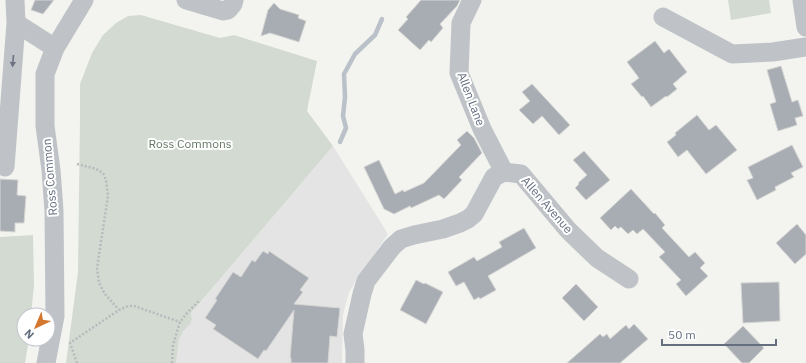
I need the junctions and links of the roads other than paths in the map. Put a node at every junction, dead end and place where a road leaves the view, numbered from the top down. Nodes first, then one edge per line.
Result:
1 (15, 0) edge
2 (84, 0) edge
3 (186, 0) edge
4 (234, 0) edge
5 (472, 0) edge
6 (802, 0) edge
7 (663, 17) dead end
8 (16, 23) junction
9 (806, 27) edge
10 (806, 47) edge
11 (55, 48) junction
12 (5, 167) dead end
13 (504, 172) junction
14 (629, 279) dead end
15 (46, 363) edge
16 (355, 363) edge

1 - 8 street
2 - 11 street, Ross Common
3 - 4 street
5 - 13 street, Allen Lane
6 - 9 street
7 - 10 street
8 - 11 street
8 -> 12 street
11 - 15 street, Ross Common
13 - 14 street, Allen Avenue
13 - 16 street

